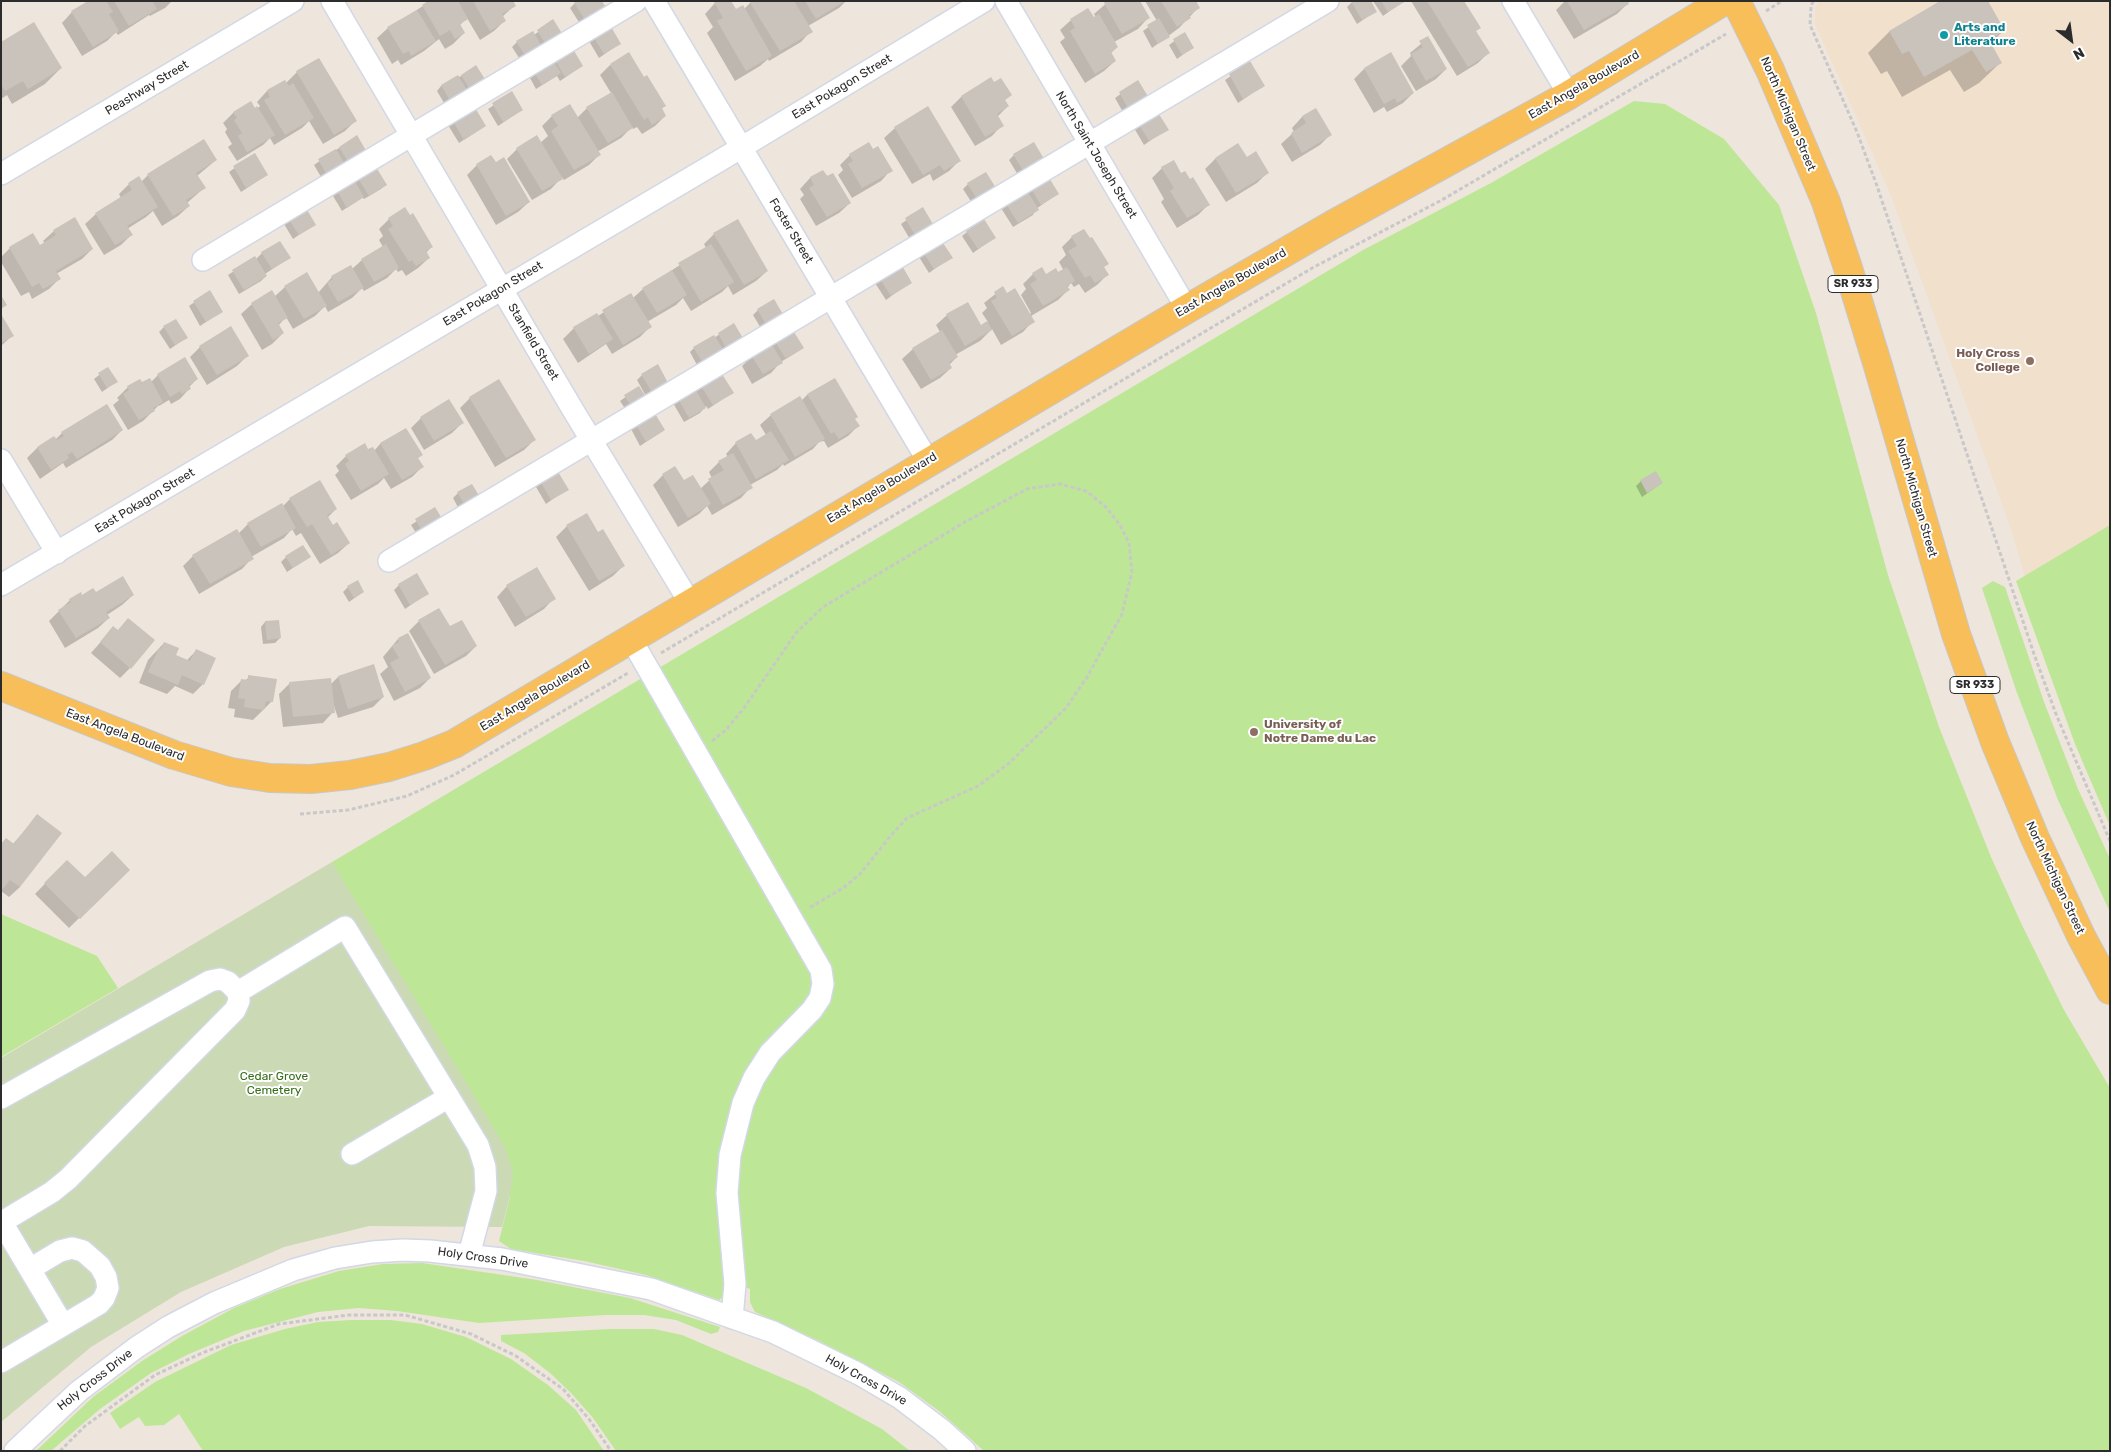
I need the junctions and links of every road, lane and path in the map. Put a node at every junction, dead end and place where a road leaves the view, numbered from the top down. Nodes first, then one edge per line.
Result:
1 (293, 1) edge
2 (332, 1) edge
3 (636, 1) edge
4 (654, 1) edge
5 (984, 1) edge
6 (1006, 1) edge
7 (1328, 1) edge
8 (1513, 1) edge
9 (1724, 1) edge
10 (1736, 1) edge
11 (1813, 1) edge
12 (1711, 43) dead end
13 (1569, 95) junction
14 (410, 136) junction
15 (1089, 142) junction
16 (741, 148) junction
17 (1, 174) edge
18 (203, 260) dead end
19 (502, 289) junction
20 (831, 297) junction
21 (1187, 309) junction
22 (591, 440) junction
23 (1, 460) edge
24 (928, 461) junction
25 (57, 553) junction
26 (389, 561) dead end
27 (1, 585) edge
28 (690, 603) junction
29 (631, 639) junction
30 (644, 663) junction
31 (1, 686) edge
32 (696, 752) junction
33 (300, 814) dead end
34 (2110, 841) edge
35 (792, 918) junction
36 (2110, 990) edge
37 (238, 992) junction
38 (449, 1097) junction
39 (1, 1098) edge
40 (352, 1154) dead end
41 (2, 1222) edge
42 (469, 1256) junction
43 (30, 1269) junction
44 (732, 1318) junction
45 (63, 1325) junction
46 (1, 1362) edge
47 (15, 1451) edge
48 (60, 1451) edge
49 (610, 1451) edge
50 (965, 1451) edge

1 - 17 street, Peashway Street
2 - 14 street, Stanfield Street
3 - 14 street
4 - 16 street, Foster Street
5 - 16 street, East Pokagon Street
6 - 15 street, North Saint Joseph Street
7 - 15 street
8 - 13 street
9 - 13 main road, East Angela Boulevard
10 - 36 main road, North Michigan Street / SR 933
11 - 34 path
12 - 30 path
13 - 21 main road, East Angela Boulevard
14 - 18 street
14 - 19 street, Stanfield Street
15 - 20 street
15 - 21 street, North Saint Joseph Street
16 - 19 street, East Pokagon Street
16 - 20 street, Foster Street
19 - 22 street, Stanfield Street
19 - 25 street, East Pokagon Street
20 - 22 street
20 - 24 street, Foster Street
21 - 24 main road, East Angela Boulevard
22 - 26 street
22 - 28 street, Stanfield Street
23 - 25 street
24 - 28 main road, East Angela Boulevard
25 - 27 street, East Pokagon Street
28 - 29 main road, East Angela Boulevard
29 - 30 street
29 - 31 main road, East Angela Boulevard
30 - 32 street
30 - 33 path
32 - 35 street
32 - 35 path
35 - 44 street
37 - 38 street
37 - 39 street
37 - 41 street
38 - 40 street
38 - 42 street
41 - 43 street
42 - 44 street, Holy Cross Drive
42 - 47 street, Holy Cross Drive
43 - 45 street
43 - 45 street
44 - 50 street, Holy Cross Drive
45 - 46 street
48 - 49 path

